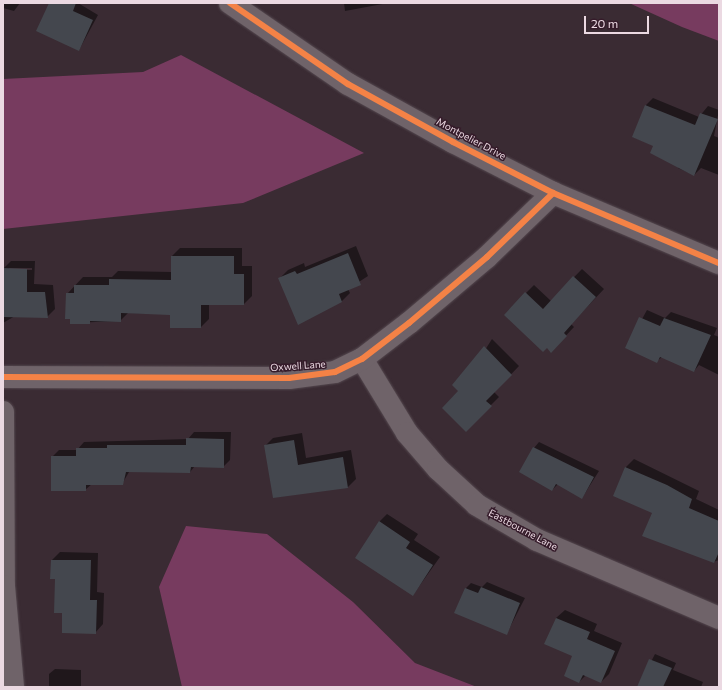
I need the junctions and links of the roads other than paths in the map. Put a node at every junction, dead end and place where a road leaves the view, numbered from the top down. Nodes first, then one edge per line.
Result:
1 (238, 5) edge
2 (553, 193) junction
3 (719, 263) edge
4 (362, 359) junction
5 (3, 377) edge
6 (3, 412) edge
7 (719, 618) edge
8 (13, 687) edge

1 - 2 street, Montpelier Drive
2 - 3 street, Montpelier Drive
2 - 4 street, Oxwell Lane
4 - 5 street, Oxwell Lane
4 - 7 street, Eastbourne Lane
6 - 8 street

